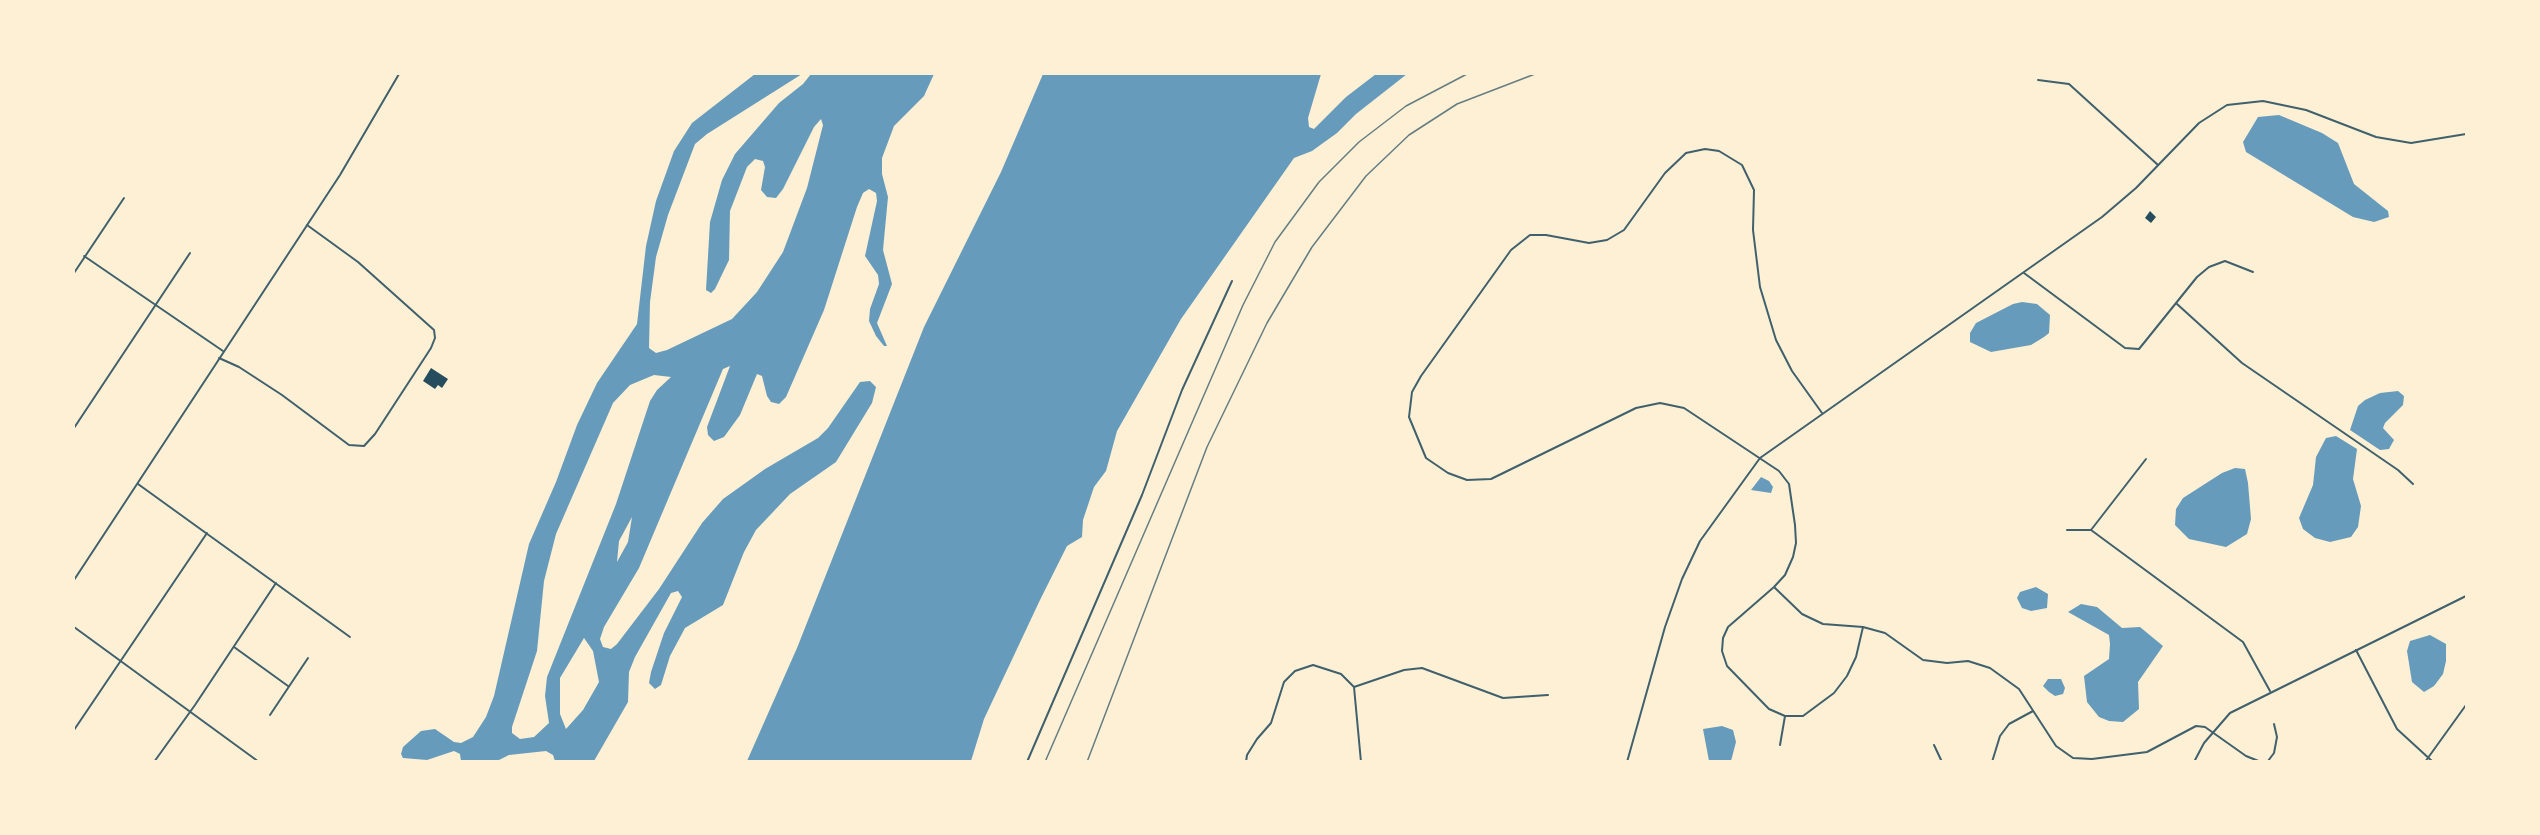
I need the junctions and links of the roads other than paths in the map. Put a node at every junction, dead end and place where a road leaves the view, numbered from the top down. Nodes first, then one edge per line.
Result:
1 (399, 74) edge
2 (2038, 80) dead end
3 (2466, 134) edge
4 (2158, 165) junction
5 (124, 198) dead end
6 (308, 225) junction
7 (190, 253) dead end
8 (84, 256) junction
9 (2253, 272) dead end
10 (74, 273) edge
11 (2024, 273) junction
12 (1232, 282) dead end
13 (2177, 304) junction
14 (153, 306) junction
15 (223, 351) junction
16 (219, 358) junction
17 (1822, 413) junction
18 (74, 428) edge
19 (1760, 458) junction
20 (2146, 459) dead end
21 (137, 483) junction
22 (2413, 484) dead end
23 (2067, 530) dead end
24 (2091, 530) junction
25 (207, 533) junction
26 (74, 580) edge
27 (276, 583) junction
28 (1774, 587) junction
29 (2466, 596) edge
30 (74, 627) edge
31 (1863, 627) junction
32 (350, 637) dead end
33 (234, 647) junction
34 (2356, 650) junction
35 (308, 658) dead end
36 (122, 662) junction
37 (289, 686) junction
38 (1354, 687) junction
39 (2270, 692) junction
40 (1548, 695) dead end
41 (2466, 705) edge
42 (2034, 710) junction
43 (190, 711) junction
44 (270, 715) dead end
45 (1785, 716) junction
46 (2274, 724) dead end
47 (74, 730) edge
48 (2214, 732) junction
49 (1780, 745) dead end
50 (1934, 746) dead end
51 (2428, 758) junction
52 (2268, 761) edge
53 (154, 762) edge
54 (259, 762) edge
55 (1027, 762) edge
56 (1246, 762) edge
57 (1361, 762) edge
58 (1627, 762) edge
59 (1942, 762) edge
60 (1992, 762) edge
61 (2194, 762) edge
62 (2261, 762) edge
63 (2425, 762) edge
64 (2433, 762) edge

1 - 6 street
2 - 4 street
3 - 4 street
4 - 11 street
5 - 8 street
6 - 15 street
6 - 16 street
7 - 14 street
8 - 10 street
8 - 14 street
9 - 13 street
11 - 13 street
11 - 17 street
12 - 55 street
13 - 22 street
14 - 15 street
14 - 18 street
15 - 16 street
16 - 21 street
17 - 19 street
17 - 19 street
19 - 28 street
19 - 58 street
20 - 24 street
21 - 25 street
21 - 26 street
23 - 24 street
24 - 39 street
25 - 27 street
25 - 36 street
27 - 32 street
27 - 33 street
28 - 31 street
28 - 45 street
29 - 34 street
30 - 36 street
31 - 42 street
31 - 45 street
33 - 37 street
33 - 43 street
34 - 39 street
34 - 51 street
35 - 37 street
36 - 43 street
36 - 47 street
37 - 44 street
38 - 40 street
38 - 56 street
38 - 57 street
39 - 48 street
41 - 51 street
42 - 48 street
42 - 60 street
43 - 53 street
43 - 54 street
45 - 49 street
46 - 52 street
48 - 61 street
48 - 62 street
50 - 59 street
51 - 63 street
51 - 64 street
52 - 62 street

